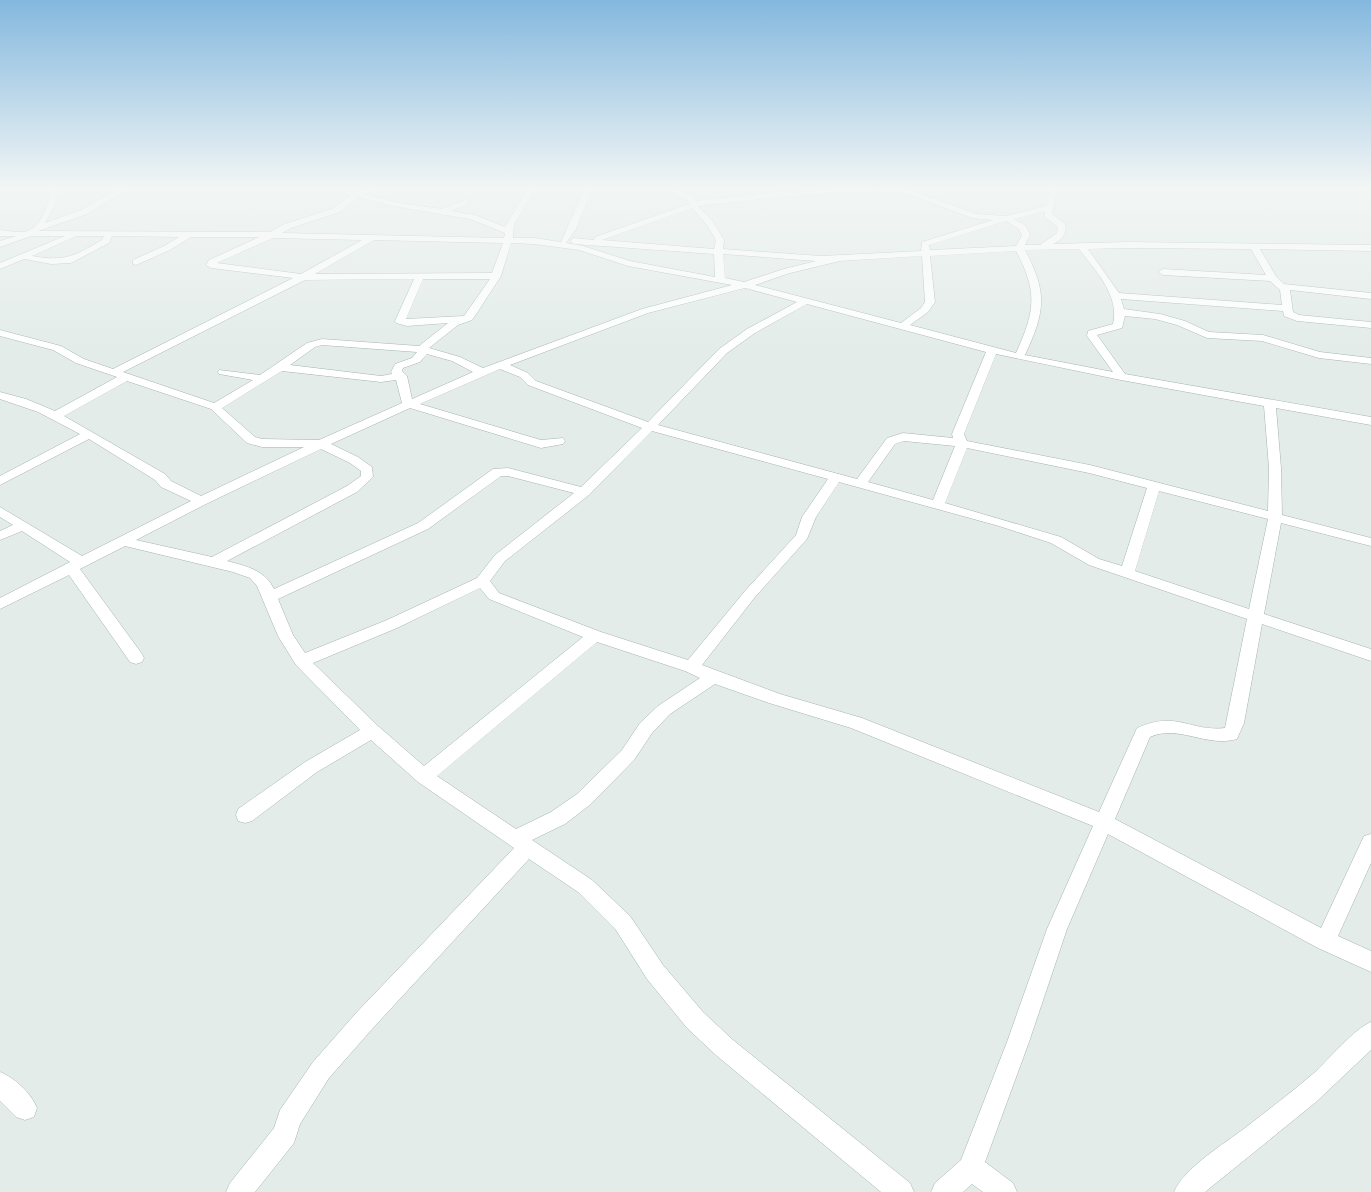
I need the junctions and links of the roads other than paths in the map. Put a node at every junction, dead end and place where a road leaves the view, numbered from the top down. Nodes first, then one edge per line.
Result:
1 (56, 243) edge
2 (101, 243) edge
3 (176, 243) edge
4 (255, 243) edge
5 (364, 243) edge
6 (506, 243) edge
7 (545, 243) edge
8 (600, 243) edge
9 (720, 243) edge
10 (930, 243) edge
11 (1022, 243) edge
12 (1050, 243) edge
13 (1081, 246) junction
14 (1040, 247) junction
15 (1254, 247) junction
16 (1019, 248) junction
17 (1371, 248) edge
18 (718, 252) junction
19 (925, 254) junction
20 (25, 256) junction
21 (836, 259) junction
22 (136, 262) dead end
23 (0, 266) edge
24 (1163, 272) dead end
25 (420, 275) junction
26 (496, 276) junction
27 (303, 277) junction
28 (1272, 278) junction
29 (720, 280) junction
30 (745, 286) junction
31 (1280, 286) junction
32 (1115, 296) junction
33 (1371, 296) edge
34 (806, 301) junction
35 (1286, 308) junction
36 (1120, 312) junction
37 (468, 318) junction
38 (1371, 325) edge
39 (903, 326) junction
40 (0, 333) edge
41 (423, 349) junction
42 (992, 350) junction
43 (1019, 357) junction
44 (1371, 361) edge
45 (499, 365) junction
46 (279, 368) junction
47 (223, 372) dead end
48 (482, 372) junction
49 (119, 375) junction
50 (401, 376) junction
51 (1121, 377) junction
52 (263, 379) junction
53 (0, 396) edge
54 (1270, 402) junction
55 (408, 404) junction
56 (215, 407) junction
57 (55, 416) junction
58 (1371, 420) edge
59 (650, 427) junction
60 (89, 434) junction
61 (559, 441) dead end
62 (321, 444) junction
63 (962, 445) junction
64 (835, 478) junction
65 (1, 479) edge
66 (859, 485) junction
67 (1154, 487) junction
68 (584, 492) junction
69 (201, 501) junction
70 (937, 505) junction
71 (0, 511) edge
72 (1275, 516) junction
73 (23, 526) junction
74 (0, 536) edge
75 (123, 540) junction
76 (1371, 542) edge
77 (214, 562) junction
78 (77, 566) junction
79 (1127, 573) junction
80 (482, 580) junction
81 (270, 598) junction
82 (0, 604) edge
83 (1255, 614) junction
84 (595, 636) junction
85 (1371, 655) edge
86 (136, 658) dead end
87 (302, 661) junction
88 (691, 666) junction
89 (713, 677) junction
90 (372, 731) junction
91 (424, 777) junction
92 (245, 815) dead end
93 (1105, 823) junction
94 (1371, 842) edge
95 (521, 843) junction
96 (1325, 941) junction
97 (1371, 962) edge
98 (1371, 1033) edge
99 (0, 1084) edge
100 (25, 1108) dead end
101 (970, 1169) junction
102 (239, 1192) edge
103 (902, 1192) edge
104 (944, 1192) edge
105 (1004, 1192) edge
106 (1187, 1192) edge

1 - 20 street
2 - 20 street
3 - 22 street
4 - 27 street
5 - 27 street
6 - 26 street
7 - 29 street
8 - 18 street
9 - 18 street
10 - 19 street
11 - 16 street
12 - 14 street
13 - 14 street
13 - 15 street
13 - 32 street
14 - 16 street
15 - 17 street
15 - 28 street
16 - 19 street
16 - 43 street
18 - 21 street
18 - 29 street
19 - 21 street
19 - 39 street
20 - 23 street
21 - 30 street
24 - 28 street
25 - 26 street
25 - 27 street
25 - 37 street
26 - 37 street
27 - 49 street
28 - 31 street
29 - 30 street
30 - 34 street
30 - 45 street
31 - 33 street
31 - 35 street
32 - 35 street
32 - 36 street
34 - 39 street
34 - 59 street
35 - 38 street
36 - 44 street
36 - 51 street
37 - 41 street
39 - 42 street
40 - 49 street
41 - 46 street
41 - 48 street
41 - 50 street
42 - 43 street
42 - 63 street
43 - 51 street
45 - 48 street
45 - 59 street
46 - 50 street
46 - 52 street
47 - 52 street
48 - 55 street
49 - 56 street
49 - 57 street
50 - 55 street
51 - 54 street
52 - 56 street
53 - 57 street
54 - 58 street
54 - 72 street
55 - 61 street
55 - 62 street
56 - 62 street
57 - 60 street
59 - 64 street
59 - 68 street
60 - 65 street
60 - 69 street
62 - 69 street
62 - 77 street
63 - 66 street
63 - 67 street
63 - 70 street
64 - 66 street
64 - 88 street
66 - 70 street
67 - 72 street
67 - 79 street
68 - 80 street
68 - 81 street
69 - 75 street
70 - 79 street
71 - 73 street
72 - 76 street
72 - 83 street
73 - 74 street
73 - 78 street
75 - 77 street
75 - 78 street
77 - 81 street
78 - 82 street
78 - 86 street
79 - 83 street
80 - 84 street
80 - 87 street
81 - 87 street
83 - 85 street
83 - 93 street
84 - 88 street
84 - 91 street
87 - 90 street
88 - 89 street
89 - 93 street
89 - 95 street
90 - 91 street
90 - 92 street
91 - 95 street
93 - 96 street
93 - 101 street
94 - 96 street
95 - 102 street
95 - 103 street
96 - 97 street
98 - 106 street
99 - 100 street
101 - 104 street
101 - 105 street

